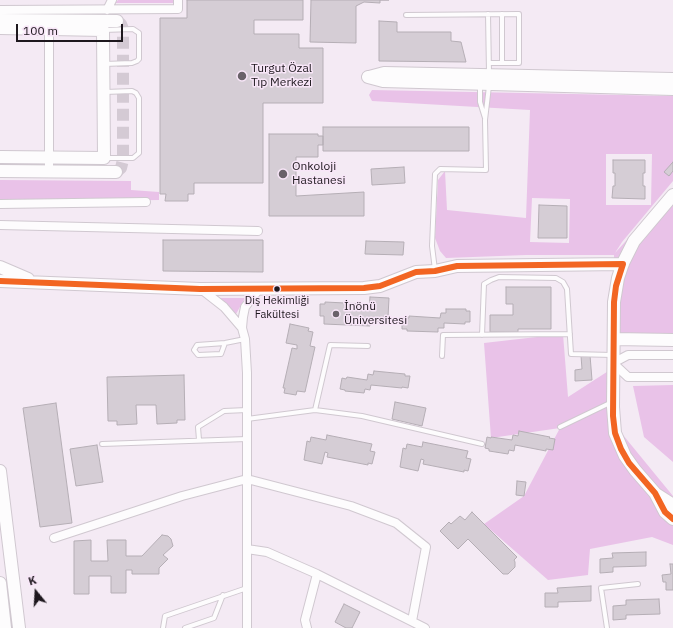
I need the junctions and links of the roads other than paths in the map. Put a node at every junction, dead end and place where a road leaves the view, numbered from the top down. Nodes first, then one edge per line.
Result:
1 (112, 0) edge
2 (178, 0) edge
3 (0, 10) edge
4 (106, 10) junction
5 (488, 14) junction
6 (502, 14) junction
7 (406, 15) dead end
8 (0, 20) edge
9 (117, 21) dead end
10 (49, 25) junction
11 (0, 28) edge
12 (103, 30) junction
13 (489, 63) junction
14 (502, 63) junction
15 (103, 64) junction
16 (673, 79) edge
17 (486, 81) junction
18 (673, 89) edge
19 (104, 92) junction
20 (486, 120) junction
21 (0, 157) edge
22 (49, 158) junction
23 (104, 158) junction
24 (0, 171) edge
25 (49, 171) junction
26 (116, 172) dead end
27 (673, 195) edge
28 (146, 202) dead end
29 (0, 204) edge
30 (0, 225) edge
31 (258, 231) dead end
32 (623, 264) junction
33 (0, 266) edge
34 (435, 271) junction
35 (0, 281) edge
36 (35, 282) junction
37 (260, 288) junction
38 (200, 289) junction
39 (242, 328) junction
40 (570, 334) junction
41 (482, 335) junction
42 (245, 339) junction
43 (614, 340) junction
44 (673, 340) edge
45 (225, 343) junction
46 (368, 346) dead end
47 (673, 355) edge
48 (442, 356) dead end
49 (613, 359) junction
50 (673, 377) edge
51 (613, 402) junction
52 (247, 410) junction
53 (315, 410) junction
54 (247, 419) junction
55 (560, 427) dead end
56 (247, 439) junction
57 (199, 440) junction
58 (102, 444) dead end
59 (482, 444) dead end
60 (0, 471) edge
61 (246, 479) junction
62 (655, 493) junction
63 (673, 506) edge
64 (673, 519) edge
65 (54, 538) dead end
66 (247, 549) junction
67 (317, 574) junction
68 (0, 583) edge
69 (638, 584) dead end
70 (247, 588) junction
71 (223, 595) junction
72 (412, 621) junction
73 (5, 628) edge
74 (19, 628) edge
75 (163, 628) edge
76 (185, 628) edge
77 (247, 628) edge
78 (307, 628) edge
79 (425, 628) edge
80 (607, 628) edge

1 - 4 street
2 - 4 street
3 - 4 street
5 - 6 lane
5 - 7 lane
5 - 13 lane
6 - 14 lane
6 - 14 lane
8 - 10 street
9 - 10 street
10 - 11 street
10 - 12 street
10 - 22 street
12 - 15 street
12 - 15 lane
13 - 14 lane
13 - 17 lane
15 - 19 street
16 - 17 street
17 - 17 street
17 - 18 street
17 - 20 lane
17 - 20 lane
19 - 23 street
19 - 23 lane
20 - 34 lane
21 - 22 street
22 - 23 street
22 - 25 street
24 - 25 street
25 - 26 street
27 - 32 street
28 - 29 street
30 - 31 street
32 - 34 street
32 - 43 street
33 - 36 street
34 - 37 street
35 - 36 street
36 - 38 street
37 - 38 street
37 - 39 street
38 - 39 street
39 - 42 street
40 - 41 lane
40 - 41 lane
40 - 49 lane
41 - 48 lane
42 - 45 lane
42 - 52 street
43 - 44 street
43 - 49 street
45 - 45 lane
46 - 53 lane
47 - 49 street
49 - 50 street
49 - 51 street
51 - 55 lane
51 - 62 street
52 - 54 street
52 - 57 lane
53 - 54 lane
53 - 59 lane
54 - 56 street
56 - 57 lane
56 - 61 street
57 - 58 lane
60 - 74 street
61 - 65 street
61 - 66 street
61 - 72 street
62 - 63 street
62 - 64 street
66 - 67 street
66 - 70 street
67 - 72 street
67 - 78 street
68 - 73 street
69 - 80 lane
70 - 71 lane
70 - 77 street
71 - 75 lane
71 - 76 lane
72 - 79 street

